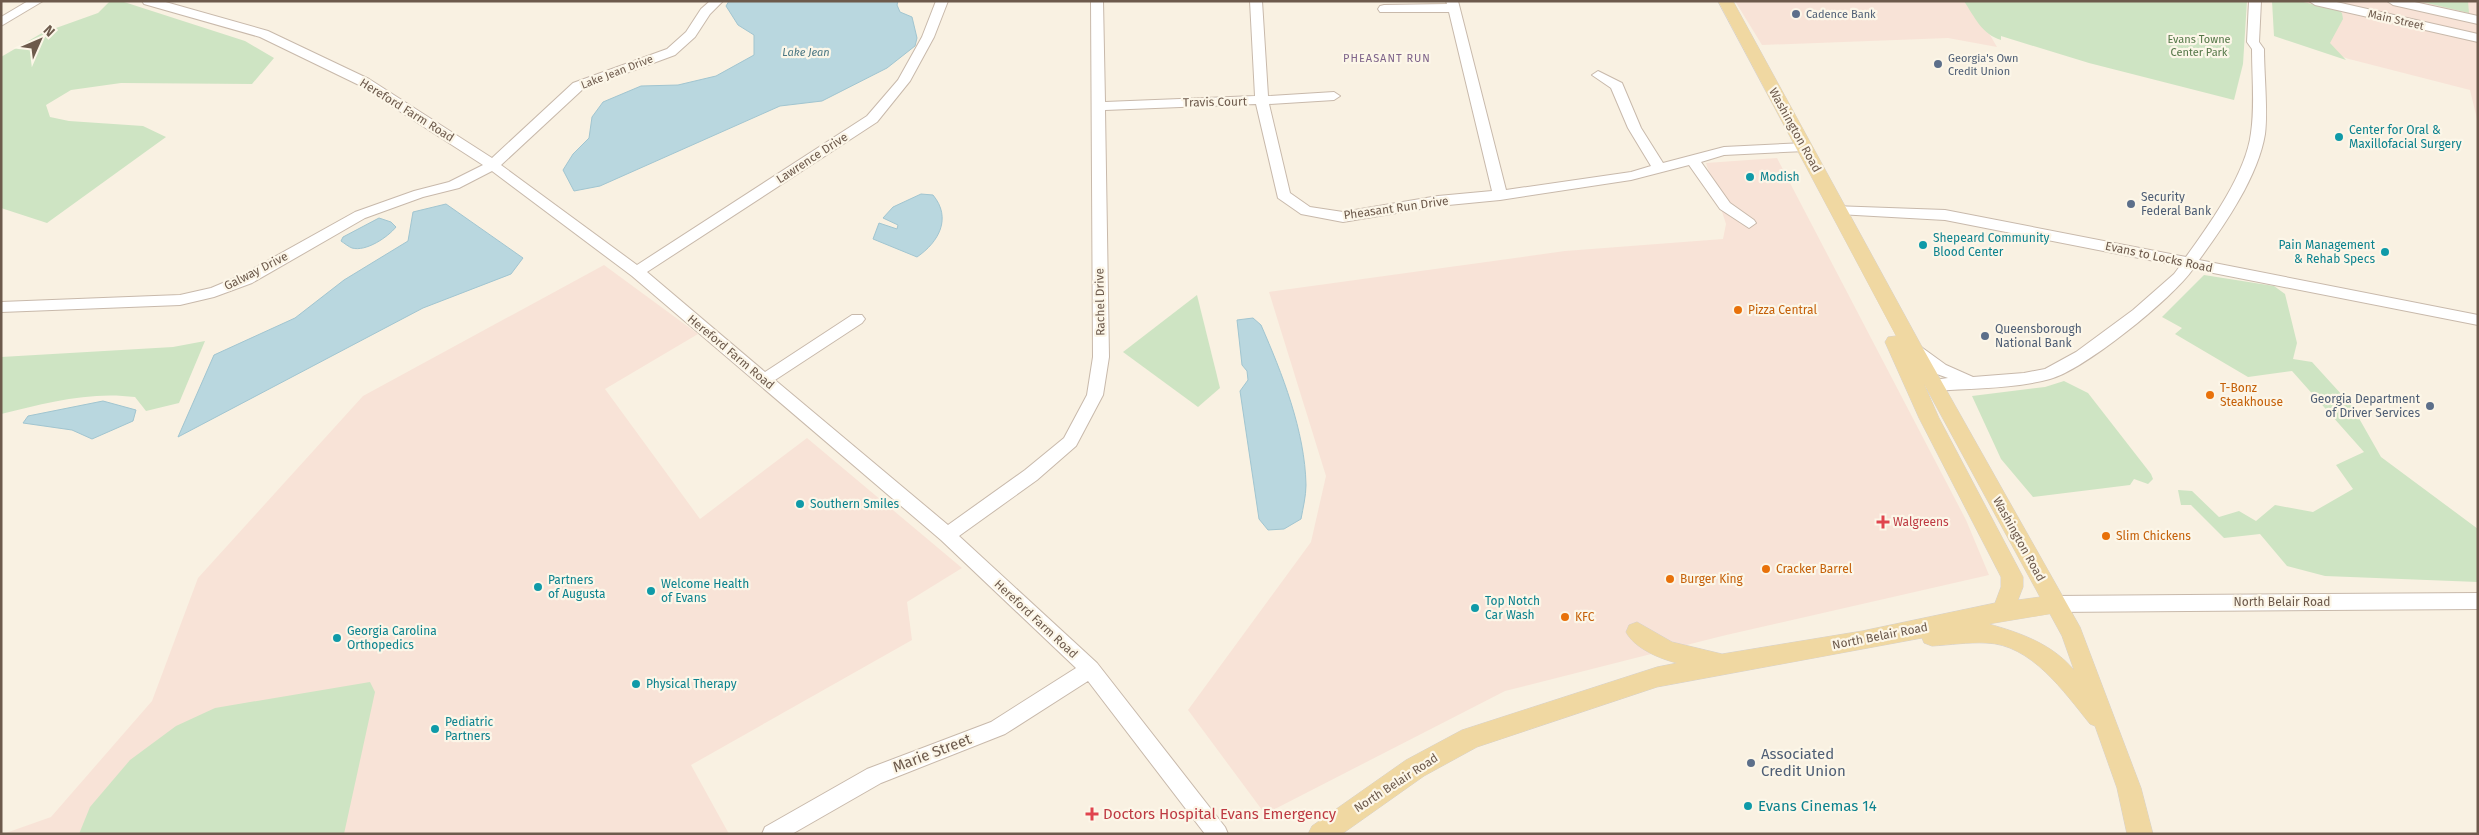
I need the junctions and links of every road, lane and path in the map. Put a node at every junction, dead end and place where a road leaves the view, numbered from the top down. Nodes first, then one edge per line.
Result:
1 (37, 1) edge
2 (148, 1) edge
3 (717, 1) edge
4 (942, 1) edge
5 (1097, 1) edge
6 (1256, 1) edge
7 (1725, 1) edge
8 (2255, 1) edge
9 (2265, 1) edge
10 (2315, 1) edge
11 (2393, 1) edge
12 (1452, 4) edge
13 (1384, 9) dead end
14 (2478, 20) edge
15 (1, 22) edge
16 (2478, 38) edge
17 (2258, 49) junction
18 (1598, 75) dead end
19 (1334, 96) dead end
20 (1262, 101) junction
21 (1097, 106) junction
22 (1807, 152) junction
23 (1691, 159) junction
24 (493, 164) junction
25 (1659, 168) junction
26 (1500, 195) junction
27 (1838, 209) junction
28 (1748, 223) dead end
29 (1865, 258) junction
30 (2190, 264) junction
31 (636, 272) junction
32 (1, 307) edge
33 (858, 319) dead end
34 (2478, 320) edge
35 (1912, 347) junction
36 (764, 380) junction
37 (1986, 382) junction
38 (1933, 385) junction
39 (947, 535) junction
40 (2478, 601) edge
41 (2054, 604) junction
42 (2003, 611) junction
43 (1637, 632) dead end
44 (1862, 641) junction
45 (1729, 663) junction
46 (1090, 669) junction
47 (2109, 730) junction
48 (772, 834) edge
49 (1218, 834) edge
50 (1321, 834) edge
51 (2140, 834) edge

1 - 15 street
2 - 24 street, Hereford Farm Road
3 - 24 street, Lake Jean Drive
4 - 31 street, Lawrence Drive
5 - 21 street, Rachel Drive
6 - 20 street, Pheasant Run Drive
7 - 22 main road, Washington Road
8 - 17 street
9 - 17 street
10 - 16 street, Main Street
11 - 14 street, Main Street
12 - 13 street
12 - 26 street
17 - 30 street
18 - 25 street
19 - 20 street, Travis Court
20 - 21 street, Travis Court
20 - 26 street, Pheasant Run Drive
21 - 39 street, Rachel Drive
22 - 23 street, Pheasant Run Drive
22 - 27 main road, Washington Road
23 - 25 street, Pheasant Run Drive
23 - 28 street
24 - 31 street, Hereford Farm Road
24 - 32 street, Galway Drive
25 - 26 street, Pheasant Run Drive
27 - 29 main road, Washington Road
27 - 30 street, Evans to Locks Road
29 - 35 main road, Washington Road
29 - 42 main road, Washington Road
30 - 34 street, Evans to Locks Road
30 - 37 street
31 - 36 street, Hereford Farm Road
33 - 36 street
35 - 37 street
35 - 38 main road, Washington Road
36 - 39 street, Hereford Farm Road
37 - 38 street
38 - 41 main road, Washington Road
39 - 46 street, Hereford Farm Road
40 - 41 street, North Belair Road
41 - 42 main road, North Belair Road
41 - 47 main road, Washington Road
42 - 44 main road, North Belair Road
43 - 45 main road
44 - 45 main road, North Belair Road
44 - 47 main road
45 - 50 main road, North Belair Road
46 - 48 street, Marie Street
46 - 49 street, Hereford Farm Road
47 - 51 main road, Washington Road

